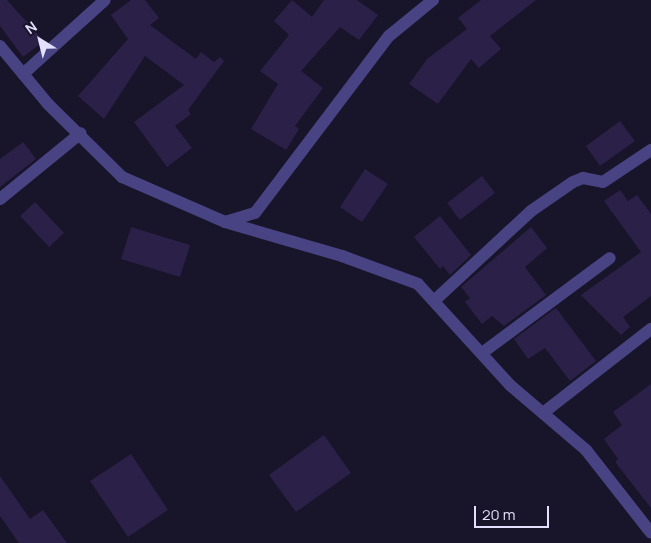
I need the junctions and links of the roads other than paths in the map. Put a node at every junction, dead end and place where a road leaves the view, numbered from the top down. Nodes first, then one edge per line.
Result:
1 (105, 0) edge
2 (433, 0) edge
3 (0, 46) edge
4 (23, 74) junction
5 (81, 133) junction
6 (651, 150) edge
7 (0, 199) edge
8 (225, 222) junction
9 (610, 258) dead end
10 (435, 300) junction
11 (651, 329) edge
12 (482, 353) junction
13 (543, 413) junction
14 (651, 534) edge

1 - 4 street
2 - 8 street
3 - 4 street
4 - 5 street
5 - 7 street
5 - 8 street
6 - 10 street
8 - 10 street
9 - 12 street
10 - 12 street
11 - 13 street
12 - 13 street
13 - 14 street

